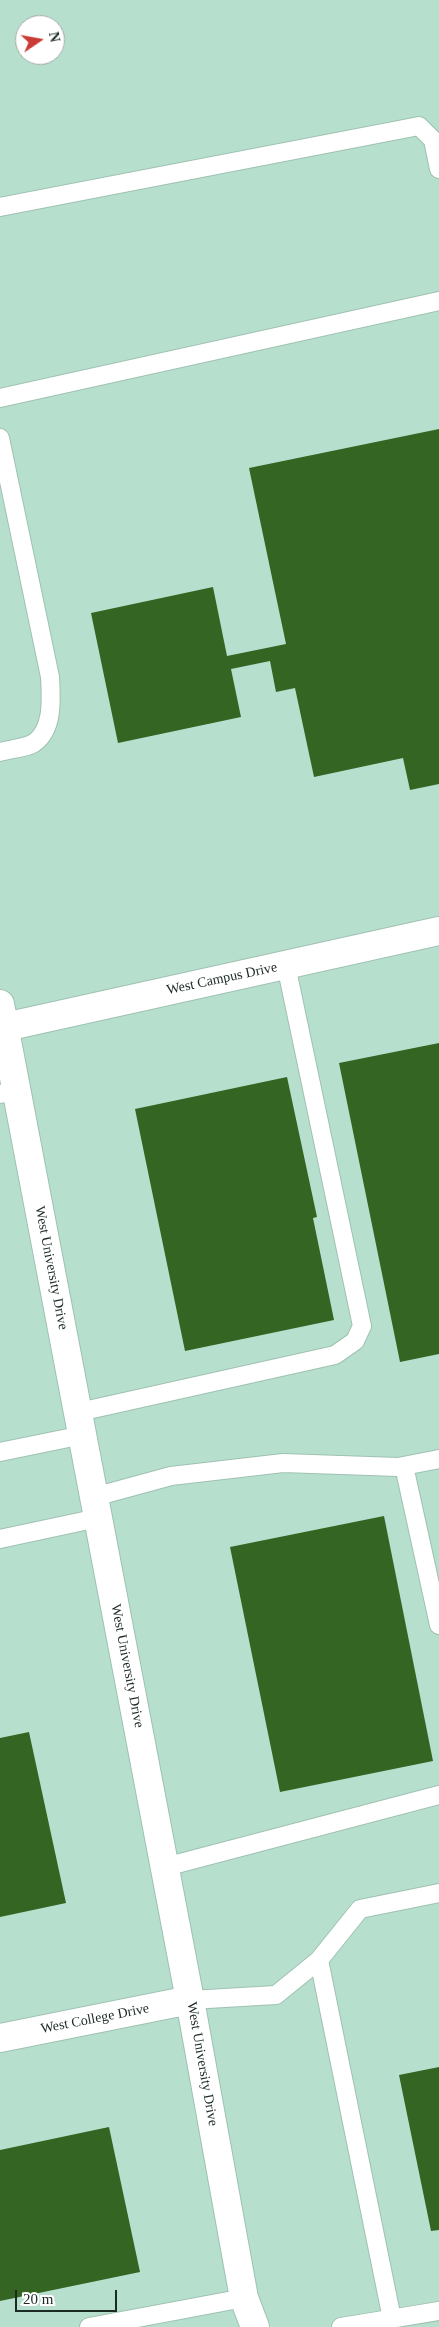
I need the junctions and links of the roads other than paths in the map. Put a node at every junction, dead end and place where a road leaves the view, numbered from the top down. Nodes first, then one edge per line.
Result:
1 (439, 169) edge
2 (0, 207) edge
3 (439, 301) edge
4 (0, 398) edge
5 (0, 438) edge
6 (0, 752) edge
7 (439, 931) edge
8 (286, 965) junction
9 (3, 1030) edge
10 (9, 1093) edge
11 (81, 1423) junction
12 (1, 1447) edge
13 (439, 1459) edge
14 (404, 1466) junction
15 (96, 1507) junction
16 (0, 1539) edge
17 (439, 1626) edge
18 (439, 1795) edge
19 (165, 1867) junction
20 (439, 1893) edge
21 (319, 1960) junction
22 (190, 2000) junction
23 (0, 2038) edge
24 (244, 2298) junction
25 (439, 2311) edge
26 (392, 2319) junction
27 (89, 2327) edge
28 (255, 2327) edge
29 (342, 2327) edge

1 - 2 lane
3 - 4 lane
5 - 6 lane
7 - 8 street, West Campus Drive
8 - 9 street, West Campus Drive
8 - 11 lane
9 - 10 street, West University Drive
10 - 11 street, West University Drive
11 - 12 lane
11 - 15 street, West University Drive
13 - 14 lane
14 - 15 lane
14 - 17 lane
15 - 16 lane
15 - 19 street, West University Drive
18 - 19 lane
19 - 22 street, West University Drive
20 - 21 lane
21 - 22 lane
21 - 26 lane
22 - 23 street, West College Drive
22 - 24 street, West University Drive
24 - 27 lane
24 - 28 street, West University Drive
25 - 26 lane
26 - 29 lane

